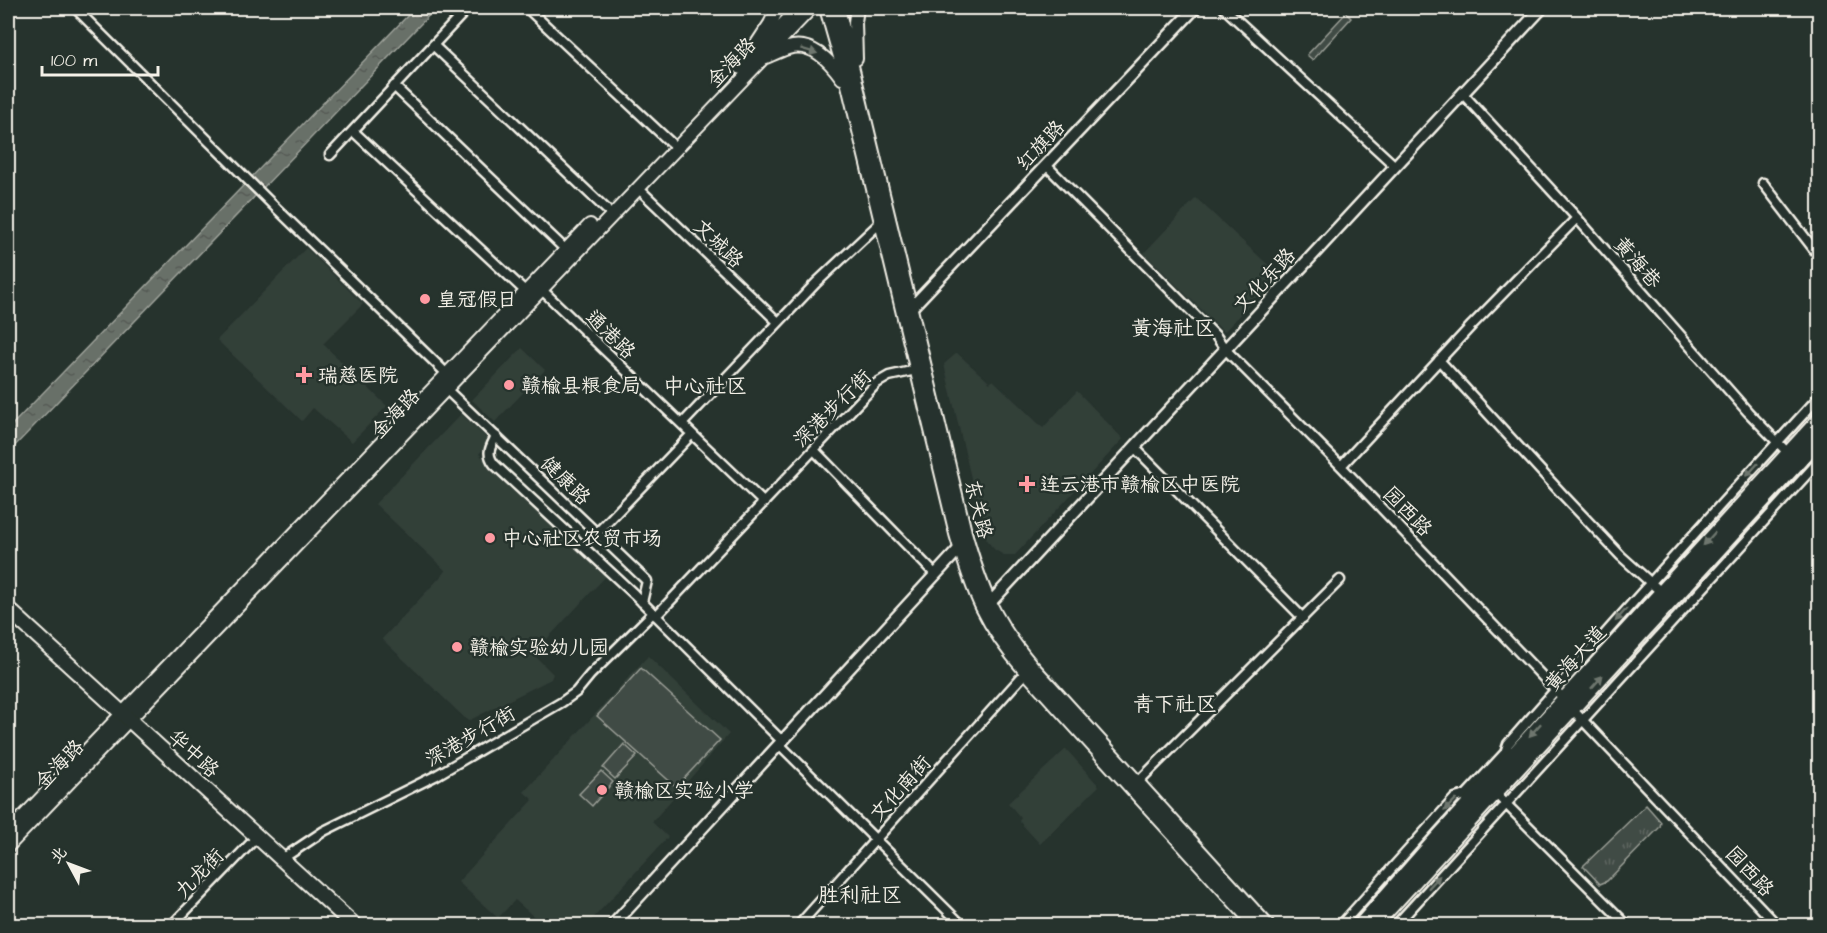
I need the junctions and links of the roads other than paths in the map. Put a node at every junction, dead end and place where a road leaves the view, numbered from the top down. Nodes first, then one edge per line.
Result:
1 (75, 8) edge
2 (468, 8) edge
3 (527, 8) edge
4 (778, 8) edge
5 (799, 8) edge
6 (812, 8) edge
7 (826, 8) edge
8 (838, 8) edge
9 (857, 8) edge
10 (1195, 8) edge
11 (1224, 8) edge
12 (1542, 8) edge
13 (433, 45) junction
14 (760, 60) junction
15 (741, 68) junction
16 (852, 85) junction
17 (394, 86) junction
18 (1462, 93) junction
19 (353, 131) junction
20 (670, 142) junction
21 (330, 155) dead end
22 (1046, 165) junction
23 (1395, 166) junction
24 (1763, 183) dead end
25 (638, 188) junction
26 (606, 208) junction
27 (1577, 218) junction
28 (881, 222) junction
29 (566, 250) junction
30 (1820, 257) edge
31 (540, 290) junction
32 (526, 292) junction
33 (911, 308) junction
34 (778, 322) junction
35 (1225, 349) junction
36 (1439, 360) junction
37 (916, 370) junction
38 (447, 374) junction
39 (446, 389) junction
40 (1820, 396) edge
41 (1820, 419) edge
42 (682, 424) junction
43 (692, 434) junction
44 (496, 436) junction
45 (1820, 438) edge
46 (1778, 442) junction
47 (1134, 447) junction
48 (814, 450) junction
49 (1788, 453) junction
50 (1820, 460) edge
51 (1341, 466) junction
52 (764, 503) junction
53 (597, 533) junction
54 (960, 548) junction
55 (935, 574) junction
56 (1340, 580) dead end
57 (1650, 582) junction
58 (1661, 592) junction
59 (642, 602) junction
60 (989, 604) junction
61 (8, 609) edge
62 (654, 615) junction
63 (1303, 618) junction
64 (8, 621) edge
65 (1026, 672) junction
66 (1564, 699) junction
67 (122, 720) junction
68 (1582, 720) junction
69 (780, 742) junction
70 (1137, 783) junction
71 (1495, 793) junction
72 (1506, 804) junction
73 (8, 833) edge
74 (876, 839) junction
75 (251, 843) junction
76 (8, 846) edge
77 (282, 859) junction
78 (171, 926) edge
79 (342, 926) edge
80 (355, 926) edge
81 (612, 926) edge
82 (798, 926) edge
83 (963, 926) edge
84 (1256, 926) edge
85 (1268, 926) edge
86 (1340, 926) edge
87 (1360, 926) edge
88 (1373, 926) edge
89 (1395, 926) edge
90 (1628, 926) edge
91 (1778, 926) edge

1 - 38 street
2 - 13 street
3 - 20 street
4 - 15 main road
5 - 15 main road, 金海路
6 - 14 main road, 金海路
7 - 16 main road, 东关路
8 - 16 main road, 东关路
9 - 16 main road
10 - 22 street, 红旗路
11 - 23 street
12 - 18 street, 文化东路
13 - 17 street
13 - 26 street
14 -> 16 main road
14 - 25 main road, 金海路
15 - 20 main road, 金海路
16 - 28 main road, 东关路
16 - 33 main road, 东关路
17 - 19 street
17 - 29 street
18 - 23 street, 文化东路
18 - 27 street, 黄海巷
19 - 21 street
19 - 32 street
20 - 26 main road, 金海路
22 - 33 street, 红旗路
22 - 35 street, 园西路
23 - 35 street, 文化东路
24 - 30 street
25 - 31 main road, 金海路
25 - 34 street, 文城路
26 - 29 main road, 金海路
27 - 36 street
27 - 46 street, 黄海巷
28 - 34 street
28 - 37 main road, 东关路
29 - 32 main road, 金海路
31 - 39 main road, 金海路
31 - 42 street, 通港路
32 - 38 main road, 金海路
33 - 60 main road, 东关路
34 - 42 street
35 - 47 street, 文化东路
35 - 51 street, 园西路
36 - 51 street
36 - 57 street
37 - 48 street, 深港步行街
37 - 54 main road, 东关路
38 - 67 main road, 金海路
39 - 44 street, 健康路
39 - 67 main road, 金海路
40 - 46 street
41 - 49 main road, 黄海大道
42 - 43 street, 通港路
43 - 52 street, 通港路
43 - 53 street
44 - 53 street, 健康路
44 - 59 street
66 -> 45 main road, 黄海大道
46 - 49 street, 黄海巷
46 -> 57 street
47 - 60 street, 文化东路
47 - 63 street
48 - 52 street, 深港步行街
48 - 55 street
49 -> 58 main road, 黄海大道
50 - 68 street
51 - 66 street, 园西路
52 - 62 street, 深港步行街
53 - 59 street, 健康路
54 - 55 street
54 - 65 main road, 东关路
55 - 69 street
56 - 63 street
57 - 58 street
57 -> 66 street
58 - 66 main road, 黄海大道
59 - 62 street
60 - 70 main road, 东关路
61 - 67 main road, 华中路
62 - 69 street
62 - 77 street, 深港步行街
63 - 70 street
64 - 67 main road, 华中路
65 - 74 street, 文化南街
65 - 84 main road, 东关路
66 - 68 street, 园西路
66 - 71 main road, 黄海大道
66 -> 86 street
66 -> 87 main road, 黄海大道
67 - 73 main road, 金海路
67 - 75 main road, 华中路
67 - 76 main road, 金海路
67 - 77 main road, 华中路
68 - 72 street
68 - 91 street, 园西路
69 - 74 street
69 - 81 street
70 - 85 main road, 东关路
71 - 72 street
71 - 88 main road, 黄海大道
89 -> 72 street
72 - 90 street
74 - 82 street, 文化南街
74 - 83 street
75 - 78 street, 九龙街
75 - 79 main road, 华中路
77 - 80 main road, 华中路

